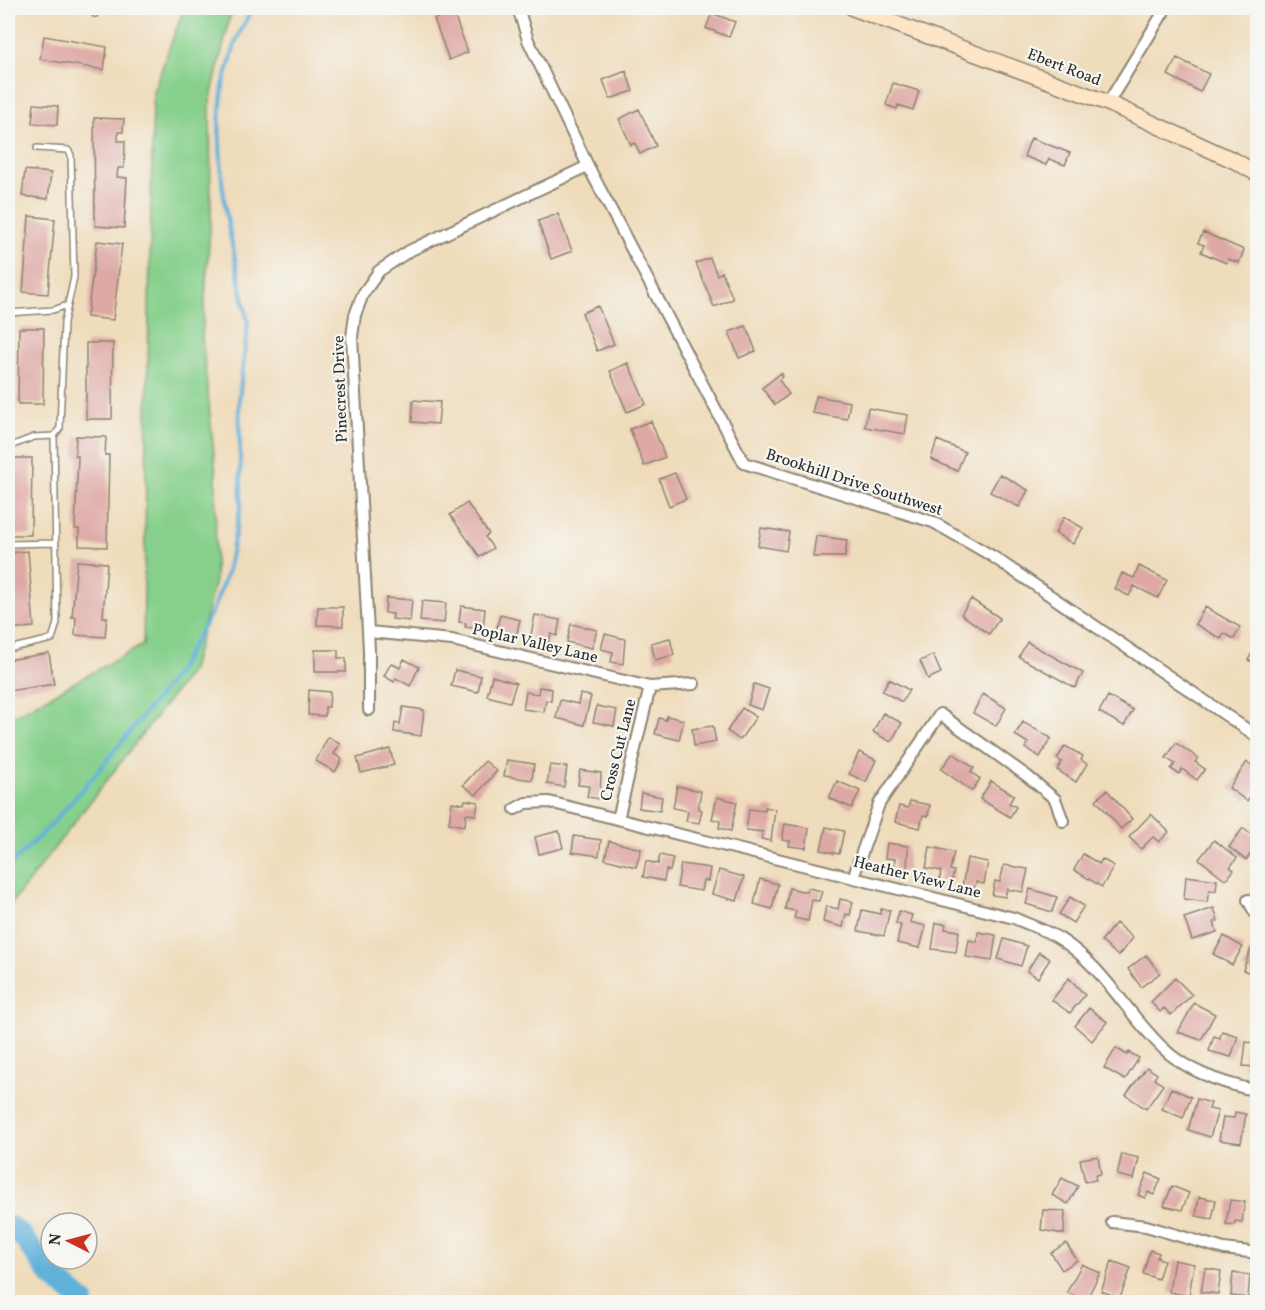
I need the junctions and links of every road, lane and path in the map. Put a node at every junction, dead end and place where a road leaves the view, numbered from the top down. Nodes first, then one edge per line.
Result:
1 (518, 8) edge
2 (853, 8) edge
3 (1166, 8) edge
4 (1108, 104) junction
5 (38, 148) dead end
6 (588, 166) junction
7 (1257, 174) edge
8 (68, 305) junction
9 (8, 313) edge
10 (54, 436) junction
11 (8, 447) edge
12 (56, 543) junction
13 (8, 544) edge
14 (369, 632) junction
15 (8, 649) edge
16 (694, 684) dead end
17 (650, 687) junction
18 (369, 710) dead end
19 (1257, 737) edge
20 (515, 809) dead end
21 (618, 819) junction
22 (1063, 821) dead end
23 (853, 878) junction
24 (1248, 900) dead end
25 (1257, 918) edge
26 (1257, 1091) edge
27 (1112, 1222) dead end
28 (1257, 1253) edge

1 - 6 street, Brookhill Drive Southwest
2 - 4 main road, Ebert Road
3 - 4 street
4 - 7 main road, Ebert Road
5 - 8 lane
6 - 14 street, Pinecrest Drive
6 - 19 street, Brookhill Drive Southwest
8 - 9 lane
8 - 10 lane
10 - 11 lane
10 - 12 lane
12 - 13 lane
12 - 15 lane
14 - 17 street, Poplar Valley Lane
14 - 18 street, Pinecrest Drive
16 - 17 street, Poplar Valley Lane
17 - 21 street, Cross Cut Lane
20 - 21 street, Heather View Lane
21 - 23 street, Heather View Lane
22 - 23 street
23 - 26 street, Heather View Lane
24 - 25 street
27 - 28 street

